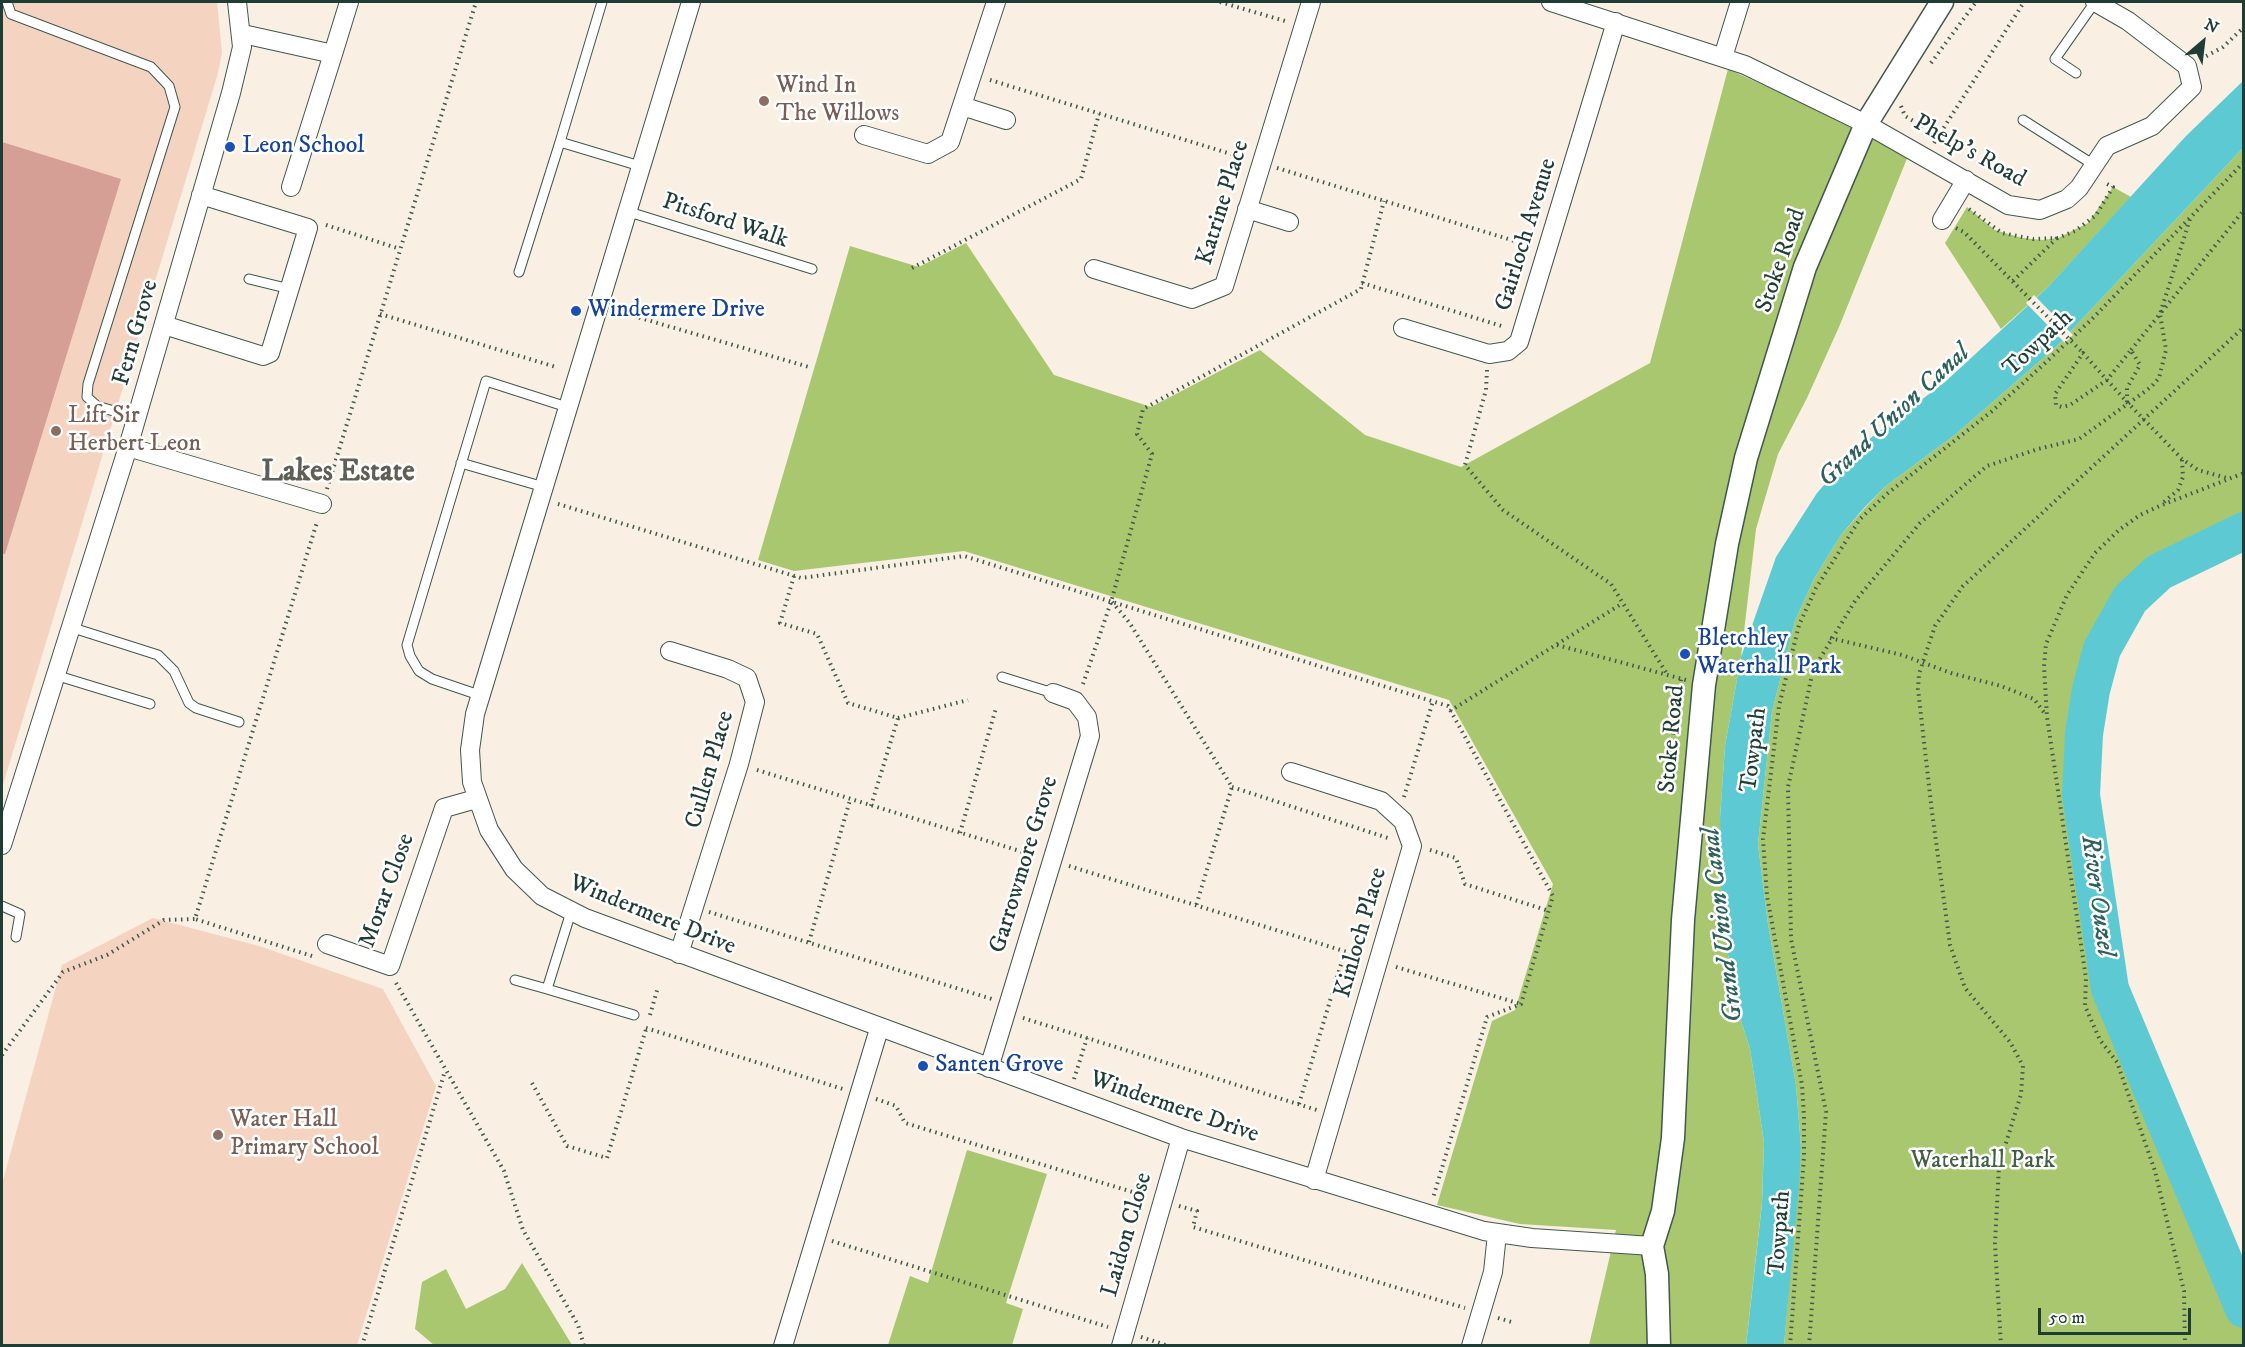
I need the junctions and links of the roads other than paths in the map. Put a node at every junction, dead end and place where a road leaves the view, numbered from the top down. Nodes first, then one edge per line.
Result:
1 (7, 2) edge
2 (237, 2) edge
3 (349, 2) edge
4 (602, 2) edge
5 (691, 2) edge
6 (996, 2) edge
7 (1311, 2) edge
8 (1551, 2) edge
9 (1740, 2) edge
10 (1942, 2) edge
11 (2095, 2) edge
12 (1616, 22) junction
13 (243, 34) junction
14 (333, 54) junction
15 (1724, 57) junction
16 (2076, 73) dead end
17 (962, 106) junction
18 (1006, 120) dead end
19 (2023, 120) dead end
20 (1866, 124) junction
21 (864, 135) dead end
22 (560, 142) junction
23 (2094, 165) junction
24 (640, 166) junction
25 (1966, 180) junction
26 (291, 187) dead end
27 (201, 195) junction
28 (1247, 210) junction
29 (626, 211) junction
30 (1942, 220) road end
31 (1290, 222) dead end
32 (812, 269) dead end
33 (1094, 269) dead end
34 (519, 272) dead end
35 (249, 279) dead end
36 (290, 289) junction
37 (164, 325) junction
38 (1402, 328) dead end
39 (567, 406) junction
40 (136, 418) junction
41 (128, 447) junction
42 (461, 463) junction
43 (542, 493) junction
44 (322, 504) road end
45 (70, 627) junction
46 (670, 651) dead end
47 (55, 675) junction
48 (1002, 677) dead end
49 (1053, 693) joint
50 (479, 695) junction
51 (150, 704) dead end
52 (239, 722) dead end
53 (1291, 772) dead end
54 (476, 799) junction
55 (2, 845) edge
56 (2, 906) edge
57 (571, 912) junction
58 (16, 937) dead end
59 (327, 944) dead end
60 (679, 954) junction
61 (515, 980) dead end
62 (547, 989) junction
63 (634, 1015) dead end
64 (879, 1029) junction
65 (989, 1068) junction
66 (1180, 1138) junction
67 (1314, 1180) junction
68 (1497, 1234) junction
69 (1652, 1245) junction
70 (1123, 1339) edge
71 (783, 1346) edge
72 (1471, 1346) edge
73 (1659, 1346) edge

1 - 40 lane
2 - 13 street, Fern Grove
3 - 14 street
4 - 22 lane
5 - 24 street, Windermere Drive
6 - 17 street
7 - 28 street, Katrine Place
8 - 12 street
9 - 15 street
10 - 20 street, Stoke Road
11 - 16 lane
11 - 23 street, Phelp's Road
12 - 15 street
12 - 38 street, Gairloch Avenue
13 - 14 street
13 - 27 street, Fern Grove
14 - 26 street
15 - 20 street
17 - 18 street
17 - 21 street
19 - 23 lane
20 - 25 street, Phelp's Road
20 - 69 street, Stoke Road
22 - 24 lane
22 - 34 lane
23 - 25 street, Phelp's Road
24 - 29 street, Windermere Drive
25 - 30 street
27 - 36 street
27 - 37 street, Fern Grove
28 - 31 street
28 - 33 street, Katrine Place
29 - 32 lane, Pitsford Walk
29 - 39 street, Windermere Drive
35 - 36 lane
36 - 37 street
37 - 40 street, Fern Grove
39 - 42 lane
39 - 43 street, Windermere Drive
40 - 41 street, Fern Grove
41 - 44 street
41 - 45 street, Fern Grove
42 - 43 lane
42 - 50 lane
43 - 50 street, Windermere Drive
45 - 47 street, Fern Grove
45 - 52 lane
46 - 60 street, Cullen Place
47 - 51 lane
47 - 55 street, Fern Grove
48 - 49 lane
49 - 65 street, Garrowmore Grove
50 - 54 street, Windermere Drive
53 - 67 street, Kinloch Place
54 - 57 street, Windermere Drive
54 - 59 street, Morar Close
56 - 58 lane
57 - 60 street, Windermere Drive
57 - 62 lane
60 - 64 street, Windermere Drive
61 - 62 lane
62 - 63 lane
64 - 65 street, Windermere Drive
64 - 71 street
65 - 66 street, Windermere Drive
66 - 67 street, Windermere Drive
66 - 70 street, Laidon Close
67 - 68 street, Windermere Drive
68 - 69 street, Windermere Drive
68 - 72 street
69 - 73 street, Stoke Road

